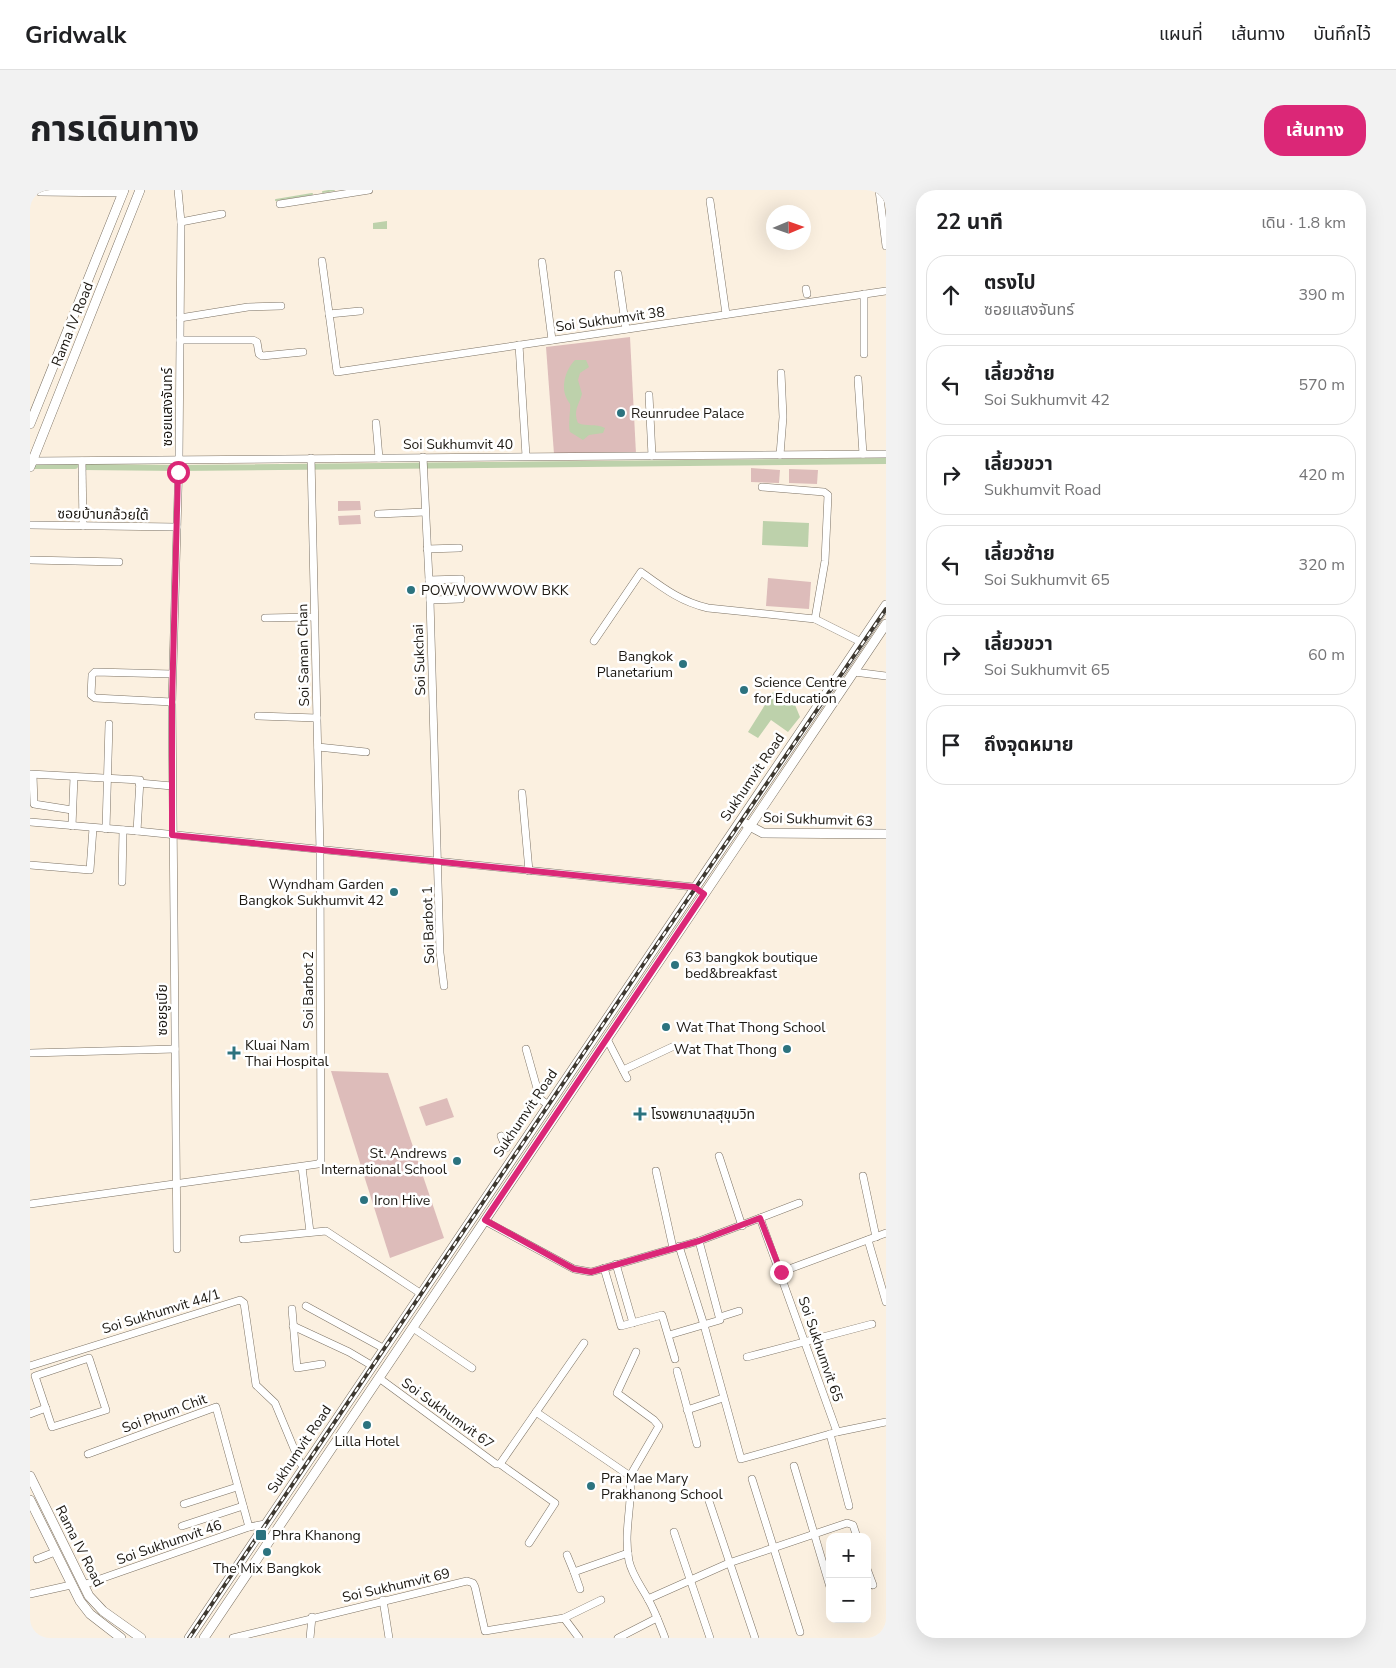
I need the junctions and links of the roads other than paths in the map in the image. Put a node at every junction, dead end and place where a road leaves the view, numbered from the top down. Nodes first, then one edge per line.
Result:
1 (140, 190) edge
2 (178, 190) edge
3 (370, 190) edge
4 (879, 190) edge
5 (125, 191) edge
6 (40, 192) dead end
7 (104, 192) edge
8 (710, 201) dead end
9 (280, 204) dead end
10 (222, 214) dead end
11 (181, 222) junction
12 (886, 246) edge
13 (322, 262) dead end
14 (542, 262) dead end
15 (618, 274) dead end
16 (886, 291) edge
17 (864, 294) junction
18 (281, 306) dead end
19 (360, 311) dead end
20 (329, 314) junction
21 (726, 314) junction
22 (180, 318) junction
23 (626, 329) junction
24 (180, 340) junction
25 (552, 340) junction
26 (519, 345) junction
27 (303, 352) dead end
28 (864, 354) dead end
29 (781, 374) dead end
30 (858, 379) dead end
31 (649, 395) dead end
32 (376, 423) dead end
33 (30, 424) edge
34 (863, 454) junction
35 (886, 454) edge
36 (780, 455) junction
37 (526, 456) junction
38 (652, 456) junction
39 (379, 458) junction
40 (179, 459) junction
41 (311, 460) junction
42 (82, 461) junction
43 (423, 462) junction
44 (31, 463) edge
45 (762, 487) dead end
46 (425, 512) junction
47 (378, 514) dead end
48 (30, 525) edge
49 (83, 526) junction
50 (177, 527) junction
51 (458, 548) dead end
52 (427, 550) junction
53 (30, 560) edge
54 (119, 562) dead end
55 (429, 580) junction
56 (430, 600) junction
57 (886, 604) edge
58 (314, 617) junction
59 (265, 618) dead end
60 (815, 619) junction
61 (886, 624) edge
62 (594, 641) dead end
63 (861, 642) junction
64 (845, 665) junction
65 (854, 672) junction
66 (172, 674) junction
67 (886, 676) edge
68 (172, 702) junction
69 (258, 716) dead end
70 (317, 718) junction
71 (109, 724) dead end
72 (318, 747) junction
73 (366, 752) dead end
74 (32, 774) edge
75 (74, 777) junction
76 (108, 779) junction
77 (139, 783) junction
78 (172, 786) junction
79 (522, 793) dead end
80 (72, 810) junction
81 (740, 819) junction
82 (30, 822) edge
83 (72, 826) junction
84 (94, 828) junction
85 (106, 828) junction
86 (750, 828) junction
87 (123, 830) junction
88 (137, 831) junction
89 (886, 834) edge
90 (172, 835) junction
91 (320, 851) junction
92 (439, 862) junction
93 (30, 865) edge
94 (530, 870) junction
95 (122, 882) dead end
96 (694, 887) junction
97 (704, 894) junction
98 (444, 986) dead end
99 (607, 1039) junction
100 (672, 1047) dead end
101 (175, 1049) junction
102 (526, 1049) dead end
103 (30, 1053) edge
104 (623, 1070) junction
105 (567, 1074) junction
106 (627, 1078) dead end
107 (578, 1082) junction
108 (547, 1104) junction
109 (501, 1136) dead end
110 (506, 1148) dead end
111 (718, 1156) dead end
112 (302, 1167) junction
113 (656, 1171) dead end
114 (863, 1176) dead end
115 (177, 1184) junction
116 (30, 1204) edge
117 (799, 1204) dead end
118 (760, 1218) junction
119 (485, 1220) junction
120 (742, 1226) junction
121 (310, 1232) junction
122 (886, 1234) edge
123 (876, 1237) junction
124 (243, 1238) dead end
125 (868, 1240) junction
126 (699, 1241) junction
127 (676, 1247) junction
128 (177, 1249) dead end
129 (616, 1264) junction
130 (604, 1268) junction
131 (781, 1272) junction
132 (420, 1292) junction
133 (886, 1302) edge
134 (306, 1306) dead end
135 (292, 1309) dead end
136 (739, 1311) dead end
137 (720, 1316) junction
138 (634, 1323) junction
139 (872, 1324) dead end
140 (704, 1325) junction
141 (293, 1326) junction
142 (413, 1328) junction
143 (669, 1335) junction
144 (806, 1340) junction
145 (584, 1343) dead end
146 (383, 1348) junction
147 (636, 1352) dead end
148 (748, 1357) dead end
149 (675, 1359) dead end
150 (322, 1364) dead end
151 (30, 1366) edge
152 (371, 1366) junction
153 (472, 1368) dead end
154 (677, 1371) dead end
155 (379, 1378) junction
156 (723, 1398) junction
157 (46, 1408) junction
158 (688, 1410) junction
159 (536, 1412) junction
160 (30, 1414) edge
161 (886, 1422) edge
162 (834, 1433) junction
163 (696, 1444) dead end
164 (88, 1454) dead end
165 (500, 1464) junction
166 (303, 1466) junction
167 (794, 1466) dead end
168 (30, 1476) edge
169 (630, 1476) junction
170 (752, 1479) dead end
171 (238, 1487) junction
172 (30, 1500) edge
173 (709, 1501) dead end
174 (184, 1504) dead end
175 (243, 1506) junction
176 (849, 1506) dead end
177 (265, 1524) junction
178 (182, 1526) dead end
179 (249, 1527) junction
180 (674, 1532) dead end
181 (855, 1533) edge
182 (814, 1534) junction
183 (529, 1542) dead end
184 (772, 1547) junction
185 (56, 1552) junction
186 (628, 1553) junction
187 (567, 1554) dead end
188 (37, 1559) dead end
189 (729, 1563) junction
190 (574, 1572) junction
191 (827, 1578) edge
192 (870, 1578) edge
193 (690, 1579) junction
194 (71, 1584) junction
195 (83, 1585) junction
196 (873, 1585) dead end
197 (580, 1589) dead end
198 (30, 1594) edge
199 (648, 1599) junction
200 (383, 1600) junction
201 (601, 1600) dead end
202 (110, 1615) junction
203 (312, 1617) junction
204 (564, 1618) junction
205 (657, 1618) junction
206 (102, 1625) junction
207 (800, 1632) dead end
208 (121, 1638) edge
209 (141, 1638) edge
210 (189, 1638) edge
211 (204, 1638) edge
212 (233, 1638) edge
213 (310, 1638) edge
214 (389, 1638) edge
215 (579, 1638) edge
216 (618, 1638) edge
217 (665, 1638) edge
218 (710, 1638) edge
219 (755, 1638) edge

1 - 44 main road, Rama IV Road
2 - 11 street, ซอยแสงจันทร์
3 - 9 street
4 - 12 street
5 - 7 street
5 - 33 main road, Rama IV Road
6 - 7 street
8 - 21 street
10 - 11 street
11 - 22 street, ซอยแสงจันทร์
13 - 20 street
14 - 25 street
15 - 23 street
16 - 17 street, Soi Sukhumvit 38
17 - 21 street, Soi Sukhumvit 38
17 - 28 street
18 - 22 street
19 - 20 street
20 - 26 street, Soi Sukhumvit 38
21 - 23 street, Soi Sukhumvit 38
22 - 24 street, ซอยแสงจันทร์
23 - 25 street, Soi Sukhumvit 38
24 - 27 street
24 - 40 street, ซอยแสงจันทร์
25 - 26 street, Soi Sukhumvit 38
26 - 37 street
29 - 36 street
30 - 34 street
31 - 38 street
32 - 39 street
34 - 35 street, Soi Sukhumvit 40
34 - 36 street, Soi Sukhumvit 40
36 - 38 street, Soi Sukhumvit 40
37 - 38 street, Soi Sukhumvit 40
37 - 43 street, Soi Sukhumvit 40
39 - 41 street, Soi Sukhumvit 40
39 - 43 street, Soi Sukhumvit 40
40 - 41 street, Soi Sukhumvit 40
40 - 42 street, Soi Sukhumvit 40
40 - 50 street, ซอยแสงจันทร์
41 - 58 street, Soi Saman Chan
42 - 44 street, Soi Sukhumvit 40
42 - 49 street
43 - 46 street, Soi Sukchai
45 - 60 street
46 - 47 street
46 - 52 street, Soi Sukchai
48 - 49 street, ซอยบ้านกล้วยใต้
49 - 50 street, ซอยบ้านกล้วยใต้
50 - 66 street, ซอยแสงจันทร์
51 - 52 street
52 - 55 street, Soi Sukchai
53 - 54 street
55 - 56 street, Soi Sukchai
55 - 56 street
56 - 92 street, Soi Sukchai
57 - 63 main road, Sukhumvit Road
58 - 59 street
58 - 70 street, Soi Saman Chan
60 - 62 street
60 - 63 street
61 - 65 main road, Sukhumvit Road
63 - 64 main road, Sukhumvit Road
64 - 65 main road
64 - 81 main road, Sukhumvit Road
65 - 67 street
65 - 86 main road, Sukhumvit Road
66 - 68 street, ซอยแสงจันทร์
66 - 68 street
68 - 78 street, ซอยแสงจันทร์
69 - 70 street
70 - 72 street, Soi Saman Chan
71 - 76 street
72 - 73 street
72 - 91 street, Soi Saman Chan
74 - 75 street
74 - 80 street
75 - 76 street
75 - 80 street
76 - 77 street
76 - 85 street
77 - 78 street
77 - 88 street
78 - 90 street, ซอยแสงจันทร์
79 - 94 street
80 - 83 street
81 - 86 main road
81 - 96 main road, Sukhumvit Road
82 - 83 street
83 - 84 street
84 - 85 street
84 - 93 street
85 - 87 street
86 - 89 main road, Soi Sukhumvit 63
86 - 97 main road, Sukhumvit Road
87 - 88 street
87 - 95 street
88 - 90 street
90 - 91 street
90 - 101 street, ซอยรูเบีย
91 - 92 street
91 - 112 street, Soi Barbot 2
92 - 94 street
92 - 98 street, Soi Barbot 1
94 - 96 street
96 - 97 main road
96 - 105 main road, Sukhumvit Road
97 - 99 main road, Sukhumvit Road
99 - 104 street
99 - 107 main road, Sukhumvit Road
100 - 104 street
101 - 103 street
101 - 115 street, ซอยรูเบีย
102 - 108 street
104 - 106 street
105 - 107 main road
105 - 108 main road, Sukhumvit Road
107 - 119 main road, Sukhumvit Road
108 - 132 main road, Sukhumvit Road
109 - 110 street
111 - 120 street
112 - 115 street, Soi Barbot 2
112 - 121 street
113 - 127 street
114 - 123 street
115 - 116 street, Soi Barbot 2
115 - 128 street, ซอยรูเบีย
117 - 118 street
118 - 120 street
118 - 131 street, Soi Sukhumvit 65
119 - 130 street
119 - 142 main road, Sukhumvit Road
120 - 126 street
121 - 124 street
121 - 132 street
122 - 123 street
123 - 125 street
125 - 131 street
125 - 133 street
126 - 127 street
126 - 137 street
127 - 129 street
127 - 140 street
129 - 130 street
129 - 138 street
130 - 138 street
131 - 144 street, Soi Sukhumvit 65
132 - 146 main road, Sukhumvit Road
134 - 146 street
135 - 141 street
136 - 137 street
137 - 140 street
138 - 143 street
139 - 144 street
140 - 143 street
140 - 156 street
141 - 150 street
141 - 152 street
142 - 153 street
142 - 155 main road, Sukhumvit Road
143 - 149 street
144 - 148 street
144 - 162 street, Soi Sukhumvit 65
145 - 159 street, Soi Sukhumvit 67
146 - 152 main road, Sukhumvit Road
147 - 169 street
151 - 166 street, Soi Sukhumvit 44/1
152 - 155 main road
152 - 166 main road, Sukhumvit Road
154 - 158 street
155 - 165 street, Soi Sukhumvit 67
155 - 211 main road, Sukhumvit Road
156 - 158 street
156 - 162 street
157 - 157 street
157 - 160 street
158 - 163 street
159 - 165 street, Soi Sukhumvit 67
159 - 169 street
161 - 162 street
162 - 176 street, Soi Sukhumvit 65
164 - 171 street, Soi Phum Chit
165 - 183 street
166 - 177 main road, Sukhumvit Road
167 - 182 street
168 - 195 main road, Rama IV Road
169 - 186 street
170 - 184 street
171 - 174 street
171 - 175 street, Soi Phum Chit
172 - 185 main road, Rama IV Road
173 - 189 street
175 - 178 street
175 - 179 street, Soi Phum Chit
177 - 179 street, Soi Sukhumvit 46
177 - 210 main road, Sukhumvit Road
179 - 195 street, Soi Sukhumvit 46
180 - 193 street
181 - 182 street
182 - 184 street
182 - 191 street
184 - 189 street
184 - 207 street
185 - 188 street
185 - 194 main road, Rama IV Road
186 - 190 street
186 - 199 street
187 - 190 street
189 - 193 street
189 - 219 street
190 - 197 street
192 - 196 street
193 - 199 street
193 - 218 street
194 - 198 street
194 - 206 main road, Rama IV Road
195 - 202 main road, Rama IV Road
199 - 205 street
200 - 203 street, Soi Sukhumvit 69
200 - 204 street, Soi Sukhumvit 69
200 - 214 street
201 - 204 street
202 - 206 main road
202 - 209 main road, Rama IV Road
203 - 212 street, Soi Sukhumvit 69
203 - 213 street
204 - 215 street
205 - 216 street
205 - 217 street
206 - 208 main road, Rama IV Road

